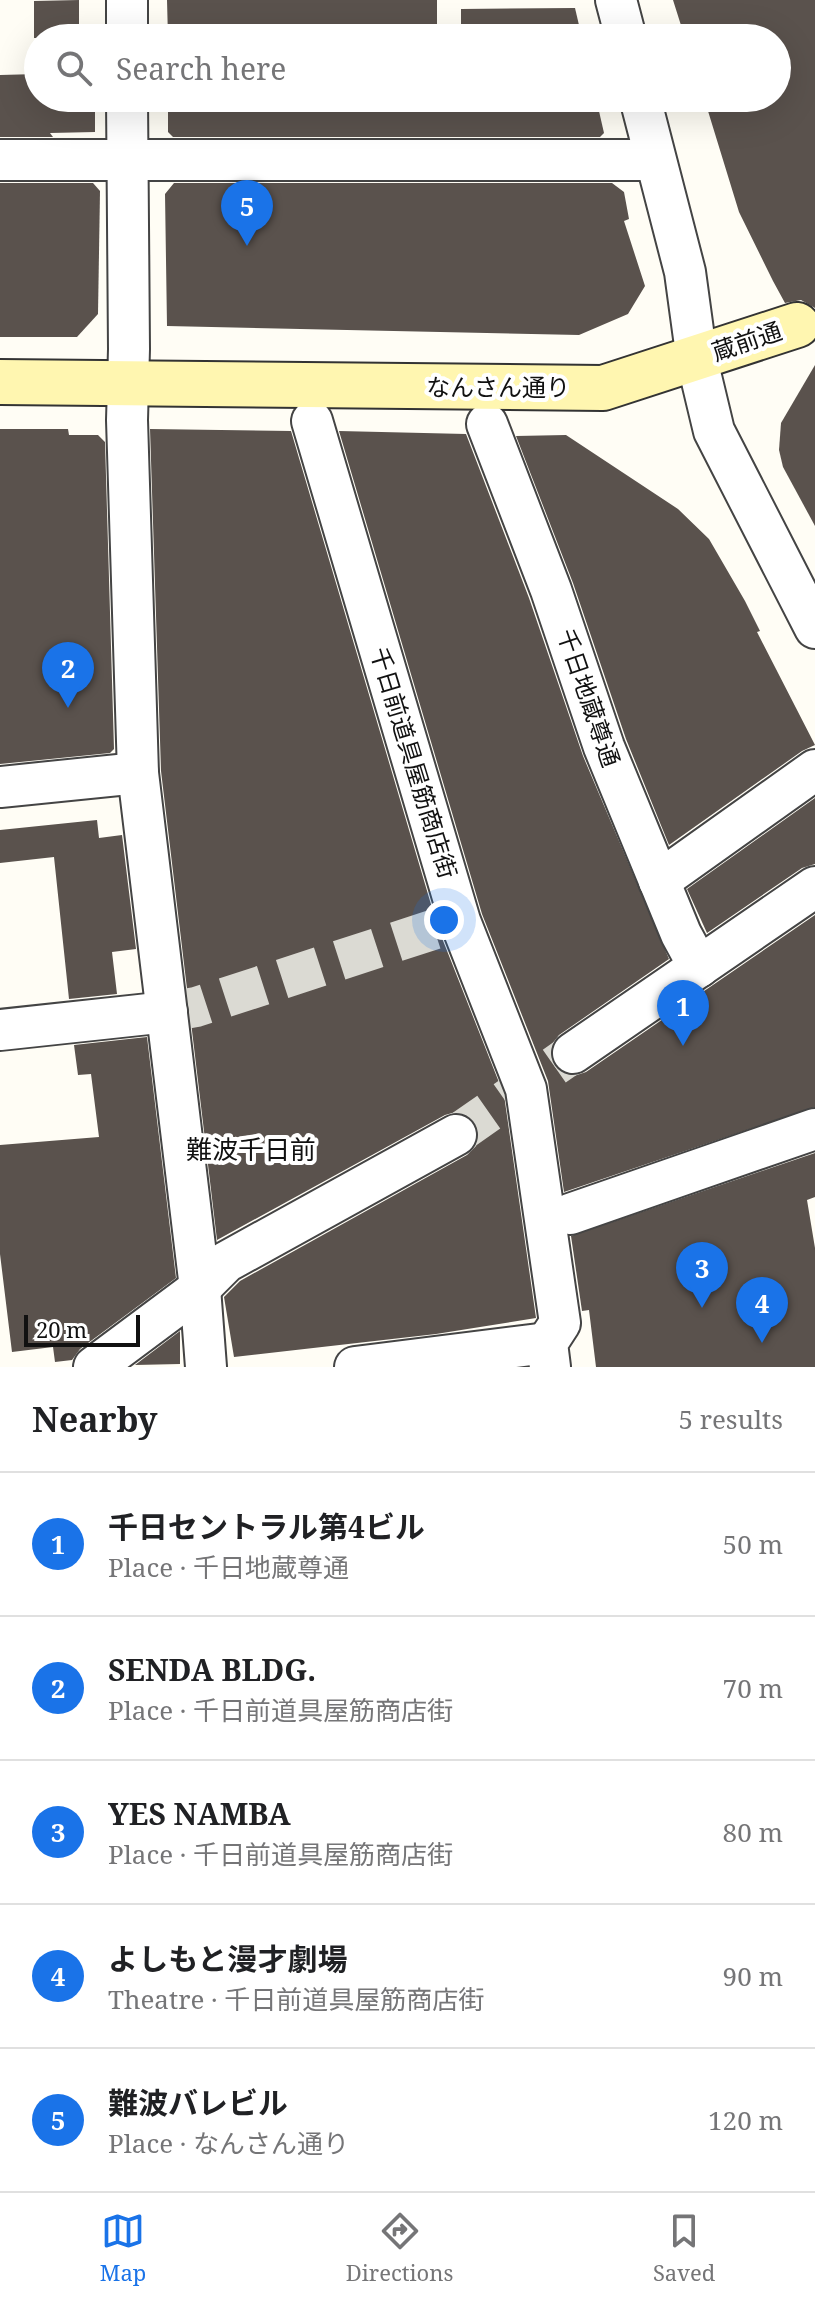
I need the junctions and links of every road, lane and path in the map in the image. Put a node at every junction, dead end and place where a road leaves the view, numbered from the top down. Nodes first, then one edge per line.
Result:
1 (127, 0) edge
2 (616, 0) edge
3 (127, 24) edge
4 (622, 24) edge
5 (127, 112) edge
6 (643, 112) edge
7 (0, 160) edge
8 (127, 160) junction
9 (655, 160) junction
10 (797, 325) dead end
11 (697, 360) junction
12 (0, 382) edge
13 (128, 382) junction
14 (487, 424) dead end
15 (314, 428) dead end
16 (815, 628) edge
17 (815, 770) edge
18 (138, 773) junction
19 (0, 787) edge
20 (659, 881) junction
21 (815, 887) edge
22 (699, 967) junction
23 (167, 1012) junction
24 (0, 1030) edge
25 (573, 1053) tunnel mouth
26 (815, 1129) edge
27 (456, 1135) tunnel mouth
28 (570, 1214) dead end
29 (200, 1288) junction
30 (552, 1344) edge
31 (94, 1367) edge
32 (206, 1367) edge
33 (355, 1367) edge

1 - 3 street
2 - 4 street
5 - 8 street
6 - 9 street
7 - 8 street
8 - 9 street
8 - 13 street
9 - 11 street
10 - 11 street, 蔵前通
11 - 13 street, なんさん通り
11 - 16 street
12 - 13 street, なんさん通り
13 - 18 street
14 - 20 street, 千日地蔵尊通
15 - 30 street, 千日前道具屋筋商店街
17 - 20 street
18 - 19 street
18 - 23 street
20 - 22 street, 千日地蔵尊通
21 - 22 street
22 - 25 street
23 - 24 street
23 - 29 street
26 - 28 street
27 - 29 street
29 - 31 street
29 - 32 street
30 - 33 street

